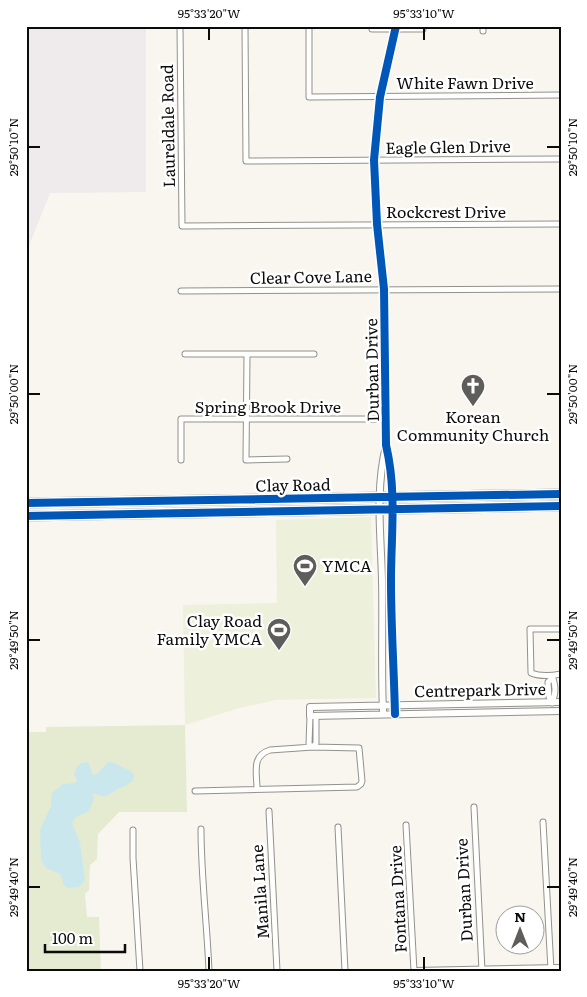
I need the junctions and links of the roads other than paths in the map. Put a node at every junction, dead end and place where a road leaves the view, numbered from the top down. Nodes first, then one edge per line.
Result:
1 (180, 26) edge
2 (245, 26) edge
3 (309, 26) edge
4 (395, 28) edge
5 (372, 29) dead end
6 (423, 30) dead end
7 (561, 95) edge
8 (380, 96) junction
9 (561, 159) edge
10 (374, 160) junction
11 (377, 224) junction
12 (561, 224) edge
13 (182, 226) joint
14 (561, 288) edge
15 (384, 289) junction
16 (182, 291) dead end
17 (185, 354) dead end
18 (314, 354) dead end
19 (247, 355) junction
20 (246, 419) junction
21 (386, 419) junction
22 (386, 445) junction
23 (288, 459) dead end
24 (181, 460) dead end
25 (561, 494) edge
26 (472, 496) junction
27 (393, 497) junction
28 (379, 498) junction
29 (289, 499) junction
30 (197, 500) junction
31 (111, 501) junction
32 (30, 503) edge
33 (561, 506) edge
34 (471, 508) junction
35 (379, 509) junction
36 (394, 509) junction
37 (288, 511) junction
38 (197, 513) junction
39 (112, 514) junction
40 (30, 515) edge
41 (561, 629) edge
42 (561, 674) edge
43 (552, 677) junction
44 (552, 702) junction
45 (561, 702) edge
46 (472, 704) junction
47 (383, 706) junction
48 (395, 706) junction
49 (557, 712) edge
50 (472, 713) junction
51 (383, 714) junction
52 (395, 714) junction
53 (313, 716) junction
54 (316, 732) junction
55 (309, 733) junction
56 (312, 747) junction
57 (257, 790) junction
58 (195, 791) dead end
59 (474, 807) dead end
60 (269, 811) dead end
61 (543, 822) dead end
62 (406, 825) dead end
63 (338, 827) dead end
64 (201, 829) dead end
65 (133, 830) dead end
66 (561, 968) edge
67 (482, 970) edge
68 (551, 970) edge
69 (140, 971) edge
70 (208, 971) edge
71 (277, 971) edge
72 (346, 971) edge
73 (414, 971) edge

1 - 13 street, Laureldale Road
2 - 10 street, Eagle Glen Drive
3 - 8 street, White Fawn Drive
4 - 5 street
4 - 6 street
4 - 8 street, Durban Drive
7 - 8 street, White Fawn Drive
8 - 10 street, Durban Drive
9 - 10 street, Eagle Glen Drive
10 - 11 street, Durban Drive
11 - 12 street, Rockcrest Drive
11 - 13 street, Rockcrest Drive
11 - 15 street, Durban Drive
14 - 15 street, Clear Cove Lane
15 - 16 street, Clear Cove Lane
15 - 21 street, Durban Drive
17 - 19 street
18 - 19 street
19 - 20 street
20 - 21 street, Spring Brook Drive
20 - 23 street
20 - 24 street, Spring Brook Drive
21 - 22 street, Durban Drive
22 - 27 street, Durban Drive
22 - 28 street, Durban Drive
25 - 26 main road, Clay Road
26 - 27 main road, Clay Road
26 - 34 main road
27 - 28 main road, Clay Road
27 - 36 street, Durban Drive
28 - 29 main road, Clay Road
28 - 35 street, Durban Drive
29 - 30 main road, Clay Road
29 - 37 main road
30 - 31 main road, Clay Road
30 - 38 main road
31 - 32 main road, Clay Road
31 - 39 main road
32 - 40 main road
33 - 34 main road, Clay Road
34 - 36 main road, Clay Road
35 - 36 main road, Clay Road
35 - 37 main road, Clay Road
35 - 47 street, Durban Drive
36 - 48 street, Durban Drive
37 - 38 main road, Clay Road
38 - 39 main road, Clay Road
39 - 40 main road, Clay Road
41 - 43 street
42 - 43 street
43 - 44 street
44 - 45 street, Centrepark Drive
44 - 46 street, Centrepark Drive
44 - 49 street
46 - 48 street, Centrepark Drive
46 - 50 street
47 - 48 street, Centrepark Drive
47 - 51 street, Durban Drive
47 - 53 street, Centrepark Drive
48 - 52 street, Durban Drive
49 - 50 street, Centrepark Drive
50 - 52 street, Centrepark Drive
51 - 52 street, Centrepark Drive
51 - 53 street, Centrepark Drive
53 - 54 street
53 - 55 street
54 - 55 street
54 - 56 street
55 - 56 street
56 - 57 street
56 - 57 street
57 - 58 street
59 - 67 street, Durban Drive
60 - 71 street, Manila Lane
61 - 68 street
62 - 73 street, Fontana Drive
63 - 72 street
64 - 70 street
65 - 69 street
66 - 68 street
67 - 68 street
67 - 73 street

